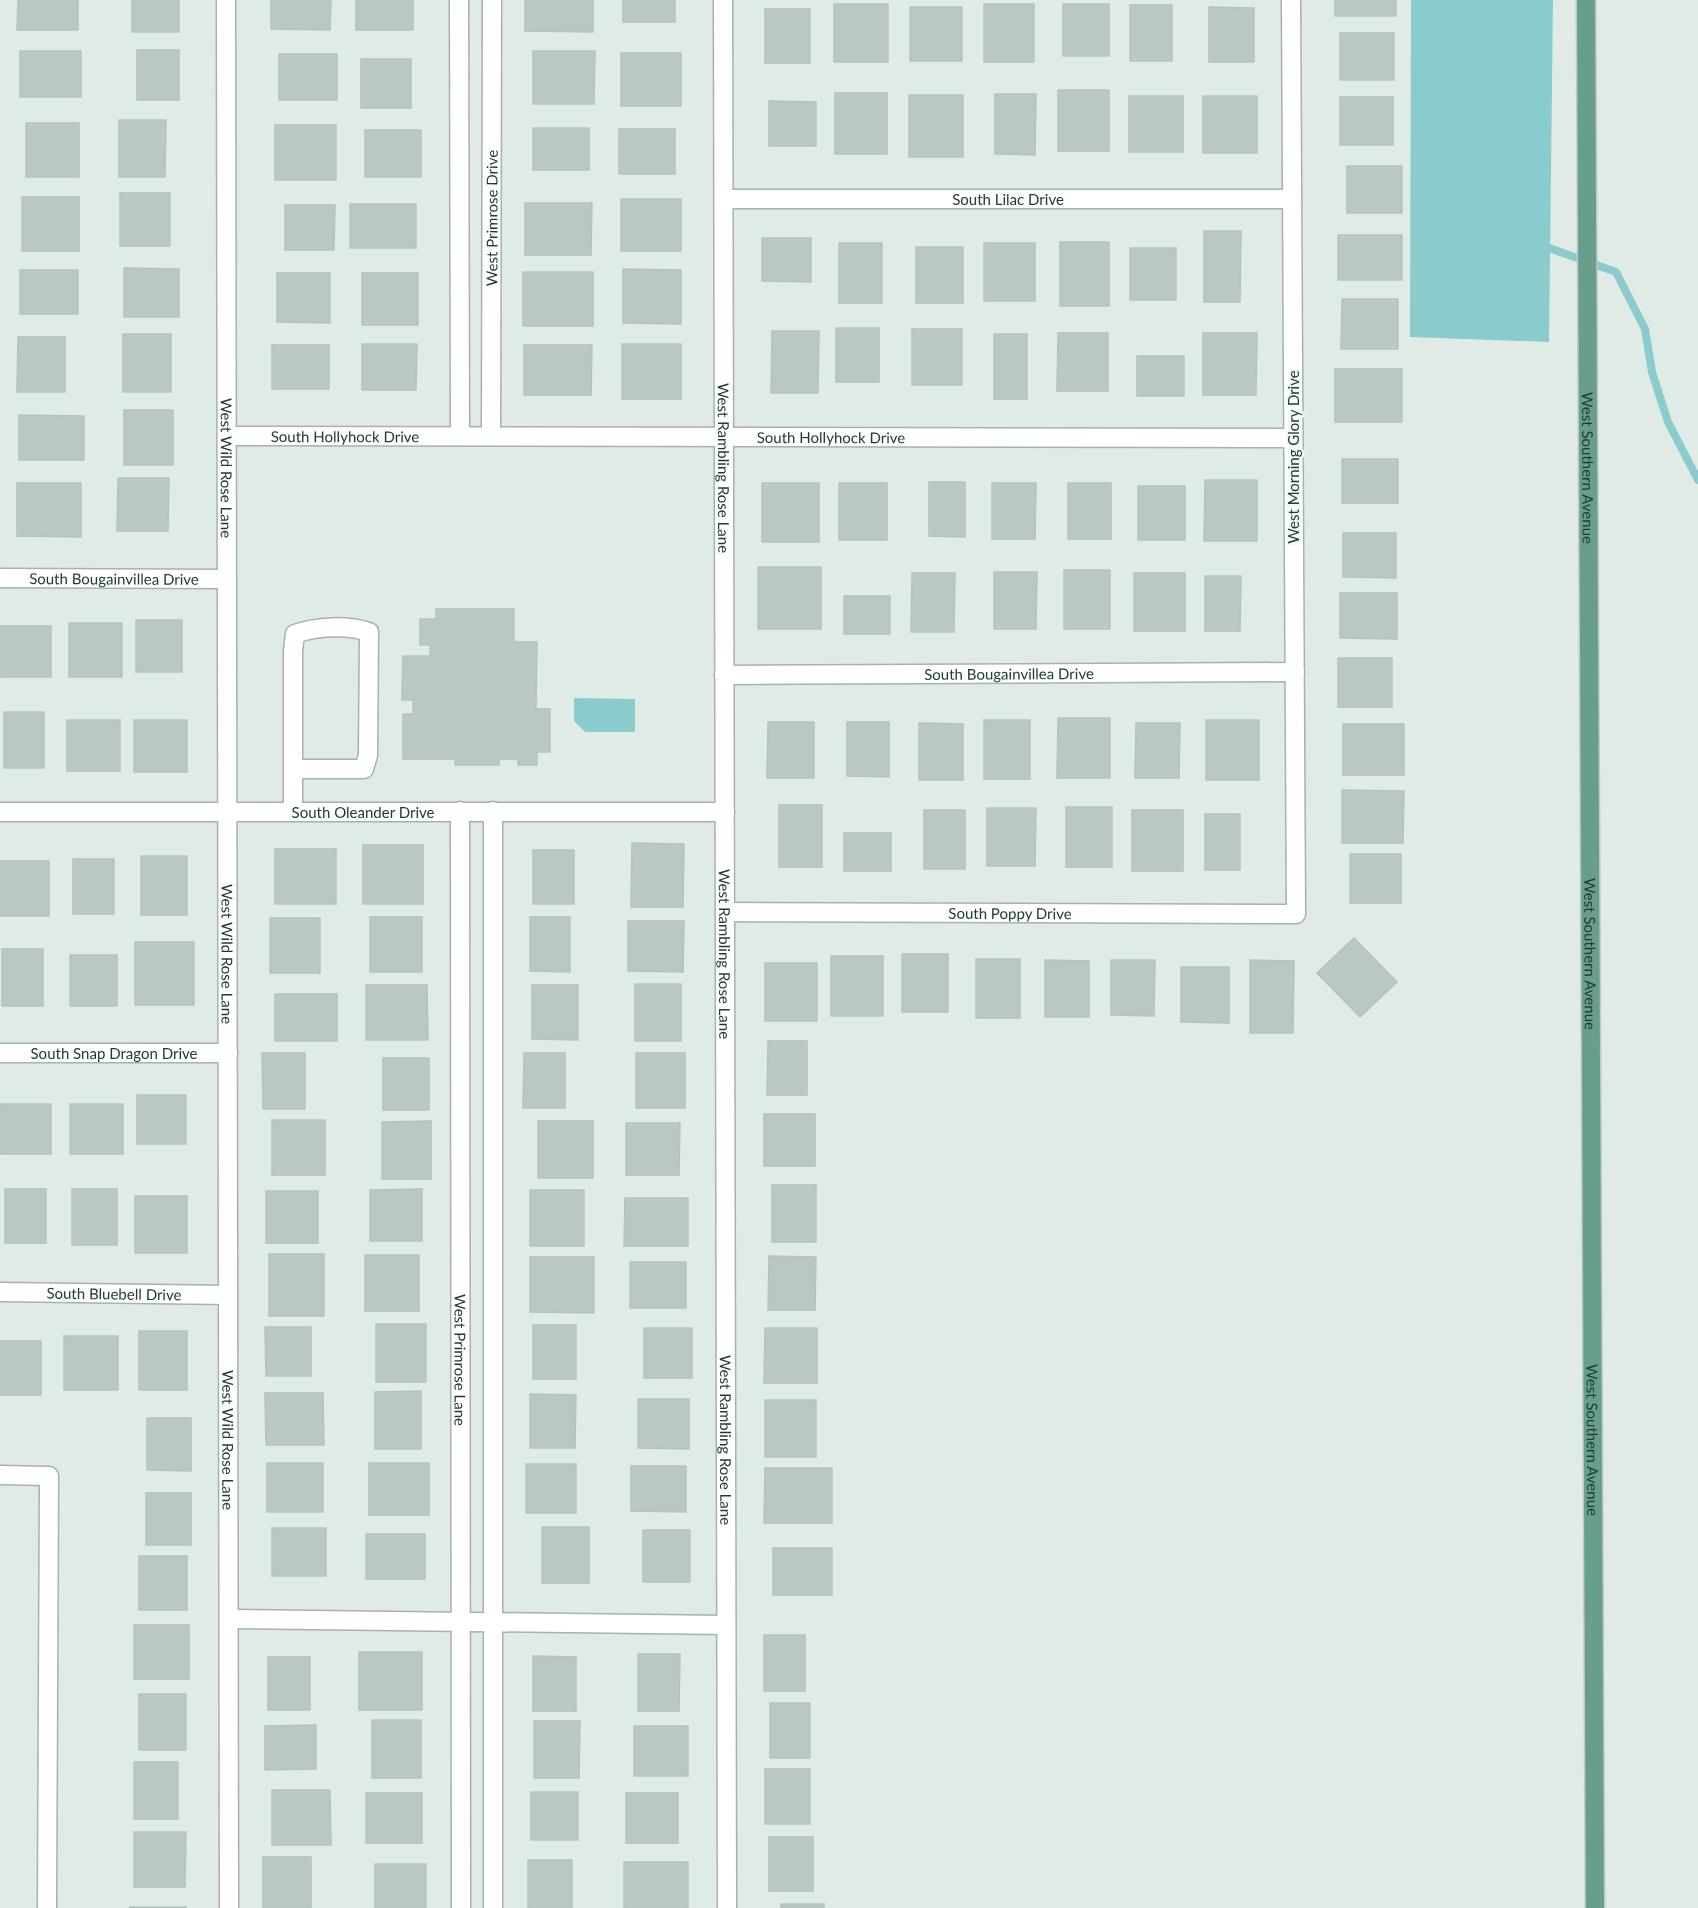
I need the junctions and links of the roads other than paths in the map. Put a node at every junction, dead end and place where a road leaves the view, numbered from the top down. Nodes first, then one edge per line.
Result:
1 (226, 0) edge
2 (459, 0) edge
3 (492, 0) edge
4 (723, 0) edge
5 (1291, 0) edge
6 (1586, 0) edge
7 (724, 199) junction
8 (1292, 199) junction
9 (227, 436) junction
10 (460, 436) junction
11 (491, 436) junction
12 (724, 437) junction
13 (1293, 438) junction
14 (0, 578) edge
15 (227, 579) junction
16 (1294, 672) junction
17 (724, 675) junction
18 (293, 769) junction
19 (460, 811) junction
20 (493, 811) junction
21 (0, 812) edge
22 (228, 812) junction
23 (293, 812) junction
24 (725, 812) junction
25 (725, 912) junction
26 (1296, 914) joint
27 (0, 1053) edge
28 (228, 1053) junction
29 (461, 1098) junction
30 (493, 1099) junction
31 (0, 1292) edge
32 (228, 1295) junction
33 (493, 1335) junction
34 (461, 1336) junction
35 (0, 1475) edge
36 (229, 1619) junction
37 (461, 1620) junction
38 (493, 1620) junction
39 (726, 1625) junction
40 (461, 1889) junction
41 (493, 1889) junction
42 (47, 1908) edge
43 (229, 1908) edge
44 (461, 1908) edge
45 (493, 1908) edge
46 (727, 1908) edge
47 (1595, 1908) edge

1 - 9 street, West Wild Rose Lane
2 - 10 street
3 - 11 street, West Primrose Drive
4 - 7 street, West Rambling Rose Lane
5 - 8 street, West Morning Glory Drive
6 - 47 main road, West Southern Avenue
7 - 8 street, South Lilac Drive
7 - 12 street, West Rambling Rose Lane
8 - 13 street, West Morning Glory Drive
9 - 10 street, South Hollyhock Drive
9 - 15 street, West Wild Rose Lane
10 - 11 street, South Hollyhock Drive
11 - 12 street, South Hollyhock Drive
12 - 13 street, South Hollyhock Drive
12 - 17 street, West Rambling Rose Lane
13 - 16 street, West Morning Glory Drive
14 - 15 street, South Bougainvillea Drive
15 - 22 street, West Wild Rose Lane
16 - 17 street, South Bougainvillea Drive
16 - 26 street, West Morning Glory Drive
17 - 24 street, West Rambling Rose Lane
18 - 18 street
18 - 23 street
19 - 20 street, South Oleander Drive
19 - 23 street, South Oleander Drive
19 - 29 street, West Primrose Lane
20 - 24 street, South Oleander Drive
20 - 30 street
21 - 22 street, South Oleander Drive
22 - 23 street, South Oleander Drive
22 - 28 street, West Wild Rose Lane
24 - 25 street, West Rambling Rose Lane
25 - 26 street, South Poppy Drive
25 - 39 street, West Rambling Rose Lane
27 - 28 street, South Snap Dragon Drive
28 - 32 street, West Wild Rose Lane
29 - 30 street
29 - 34 street, West Primrose Lane
30 - 33 street
31 - 32 street, South Bluebell Drive
32 - 36 street, West Wild Rose Lane
33 - 34 street
33 - 38 street
34 - 37 street, West Primrose Lane
35 - 42 street
36 - 37 street
36 - 43 street, West Wild Rose Lane
37 - 38 street
37 - 40 street, West Primrose Lane
38 - 39 street
38 - 41 street
39 - 46 street, West Rambling Rose Lane
40 - 41 street
40 - 44 street, West Primrose Lane
41 - 45 street

